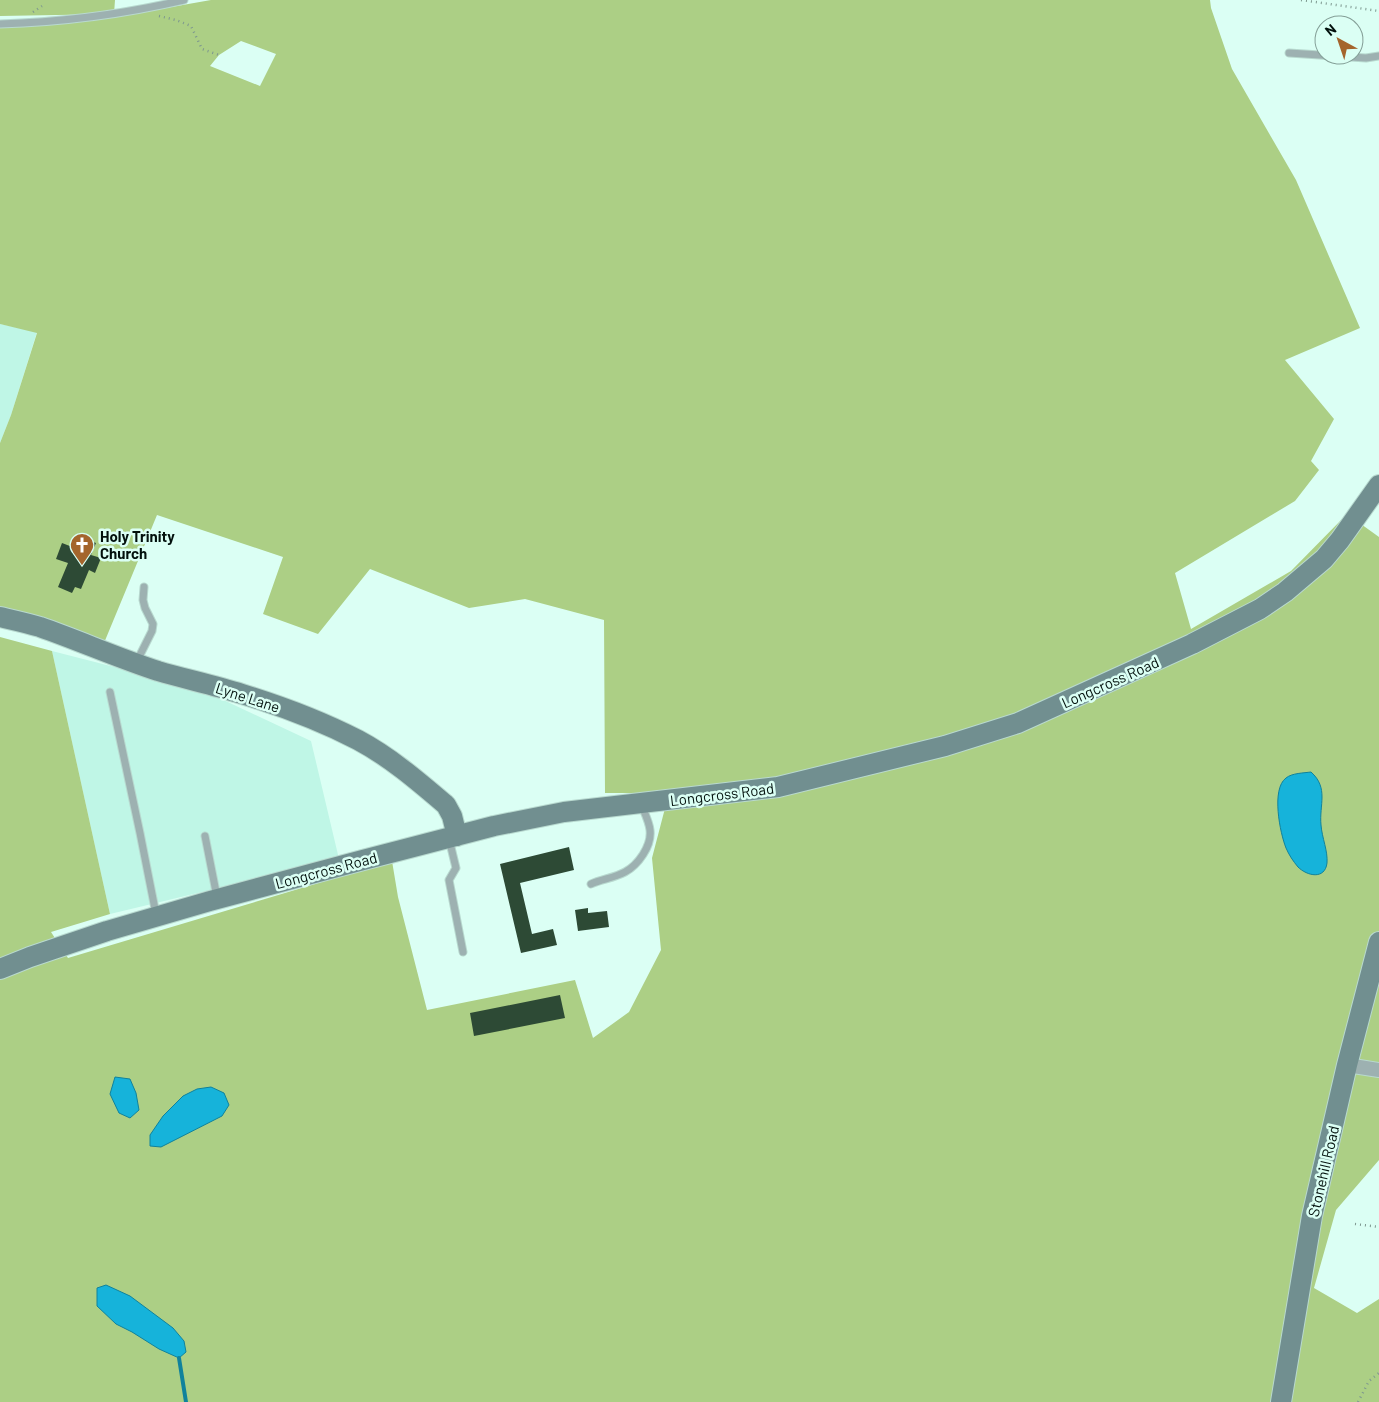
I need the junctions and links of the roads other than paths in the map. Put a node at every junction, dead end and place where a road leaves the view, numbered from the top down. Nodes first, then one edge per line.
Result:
1 (184, 0) edge
2 (0, 24) edge
3 (1289, 53) dead end
4 (1379, 56) edge
5 (1379, 485) edge
6 (144, 588) dead end
7 (0, 616) edge
8 (136, 663) junction
9 (110, 692) dead end
10 (641, 804) junction
11 (205, 836) dead end
12 (453, 837) junction
13 (591, 884) dead end
14 (218, 900) junction
15 (157, 917) junction
16 (1379, 942) edge
17 (463, 952) dead end
18 (0, 969) edge
19 (1347, 1065) junction
20 (1379, 1070) edge
21 (1281, 1402) edge

1 - 2 lane
3 - 4 lane
5 - 10 main road, Longcross Road
6 - 8 lane
7 - 8 main road, Lyne Lane
8 - 12 main road, Lyne Lane
9 - 15 lane
10 - 12 main road, Longcross Road
10 - 13 lane
11 - 14 lane
12 - 14 main road, Longcross Road
12 - 17 lane
14 - 15 main road, Longcross Road
15 - 18 main road, Longcross Road
16 - 19 main road, Stonehill Road
19 - 20 street
19 - 21 main road, Stonehill Road

